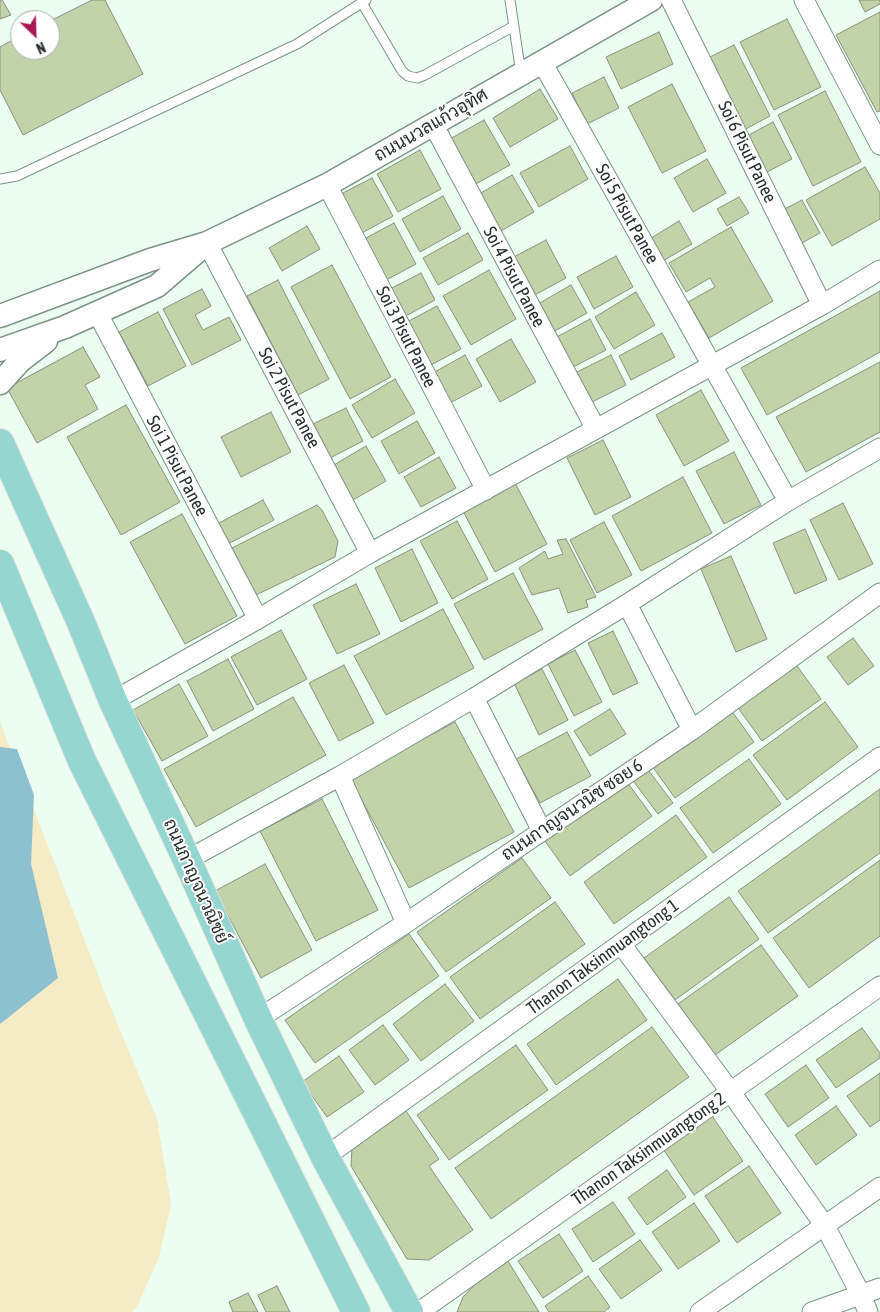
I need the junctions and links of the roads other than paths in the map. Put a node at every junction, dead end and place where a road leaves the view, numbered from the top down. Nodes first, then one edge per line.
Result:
1 (510, 0) edge
2 (651, 0) edge
3 (671, 0) edge
4 (804, 0) edge
5 (364, 1) edge
6 (514, 26) junction
7 (542, 62) junction
8 (521, 74) junction
9 (433, 124) junction
10 (880, 145) edge
11 (0, 179) edge
12 (327, 185) junction
13 (207, 243) junction
14 (880, 270) edge
15 (822, 304) junction
16 (5, 311) edge
17 (97, 312) junction
18 (65, 327) junction
19 (0, 350) edge
20 (711, 366) junction
21 (0, 383) edge
22 (596, 429) junction
23 (0, 443) edge
24 (880, 448) edge
25 (486, 490) junction
26 (788, 501) junction
27 (370, 553) junction
28 (0, 564) edge
29 (880, 593) edge
30 (627, 604) junction
31 (258, 619) junction
32 (474, 698) junction
33 (113, 701) junction
34 (692, 730) junction
35 (880, 758) edge
36 (340, 776) junction
37 (542, 831) junction
38 (187, 860) junction
39 (406, 923) junction
40 (621, 944) junction
41 (880, 986) edge
42 (258, 1019) junction
43 (730, 1091) junction
44 (325, 1157) junction
45 (880, 1187) edge
46 (825, 1226) junction
47 (880, 1288) edge
48 (864, 1303) edge
49 (356, 1312) edge
50 (409, 1312) edge
51 (419, 1312) edge
52 (700, 1312) edge
53 (812, 1312) edge

1 - 6 lane
2 - 7 street, ถนนนวลแก้วอุทิศ
3 - 15 street, Soi 6 Pisut Panee
4 - 10 street
5 - 6 lane
5 - 11 lane
6 - 8 lane
7 - 8 street, ถนนนวลแก้วอุทิศ
7 - 20 street, Soi 5 Pisut Panee
8 - 9 street, ถนนนวลแก้วอุทิศ
9 - 12 street, ถนนนวลแก้วอุทิศ
9 - 22 street, Soi 4 Pisut Panee
12 - 13 street, ถนนนวลแก้วอุทิศ
12 - 25 street, Soi 3 Pisut Panee
13 - 16 street, ถนนนวลแก้วอุทิศ
13 - 17 street, ถนนนวลแก้วอุทิศ
13 - 27 street, Soi 2 Pisut Panee
14 - 15 street
15 - 20 street
17 - 18 street, ถนนนวลแก้วอุทิศ
17 - 31 street, Soi 1 Pisut Panee
18 - 19 street, ถนนนวลแก้วอุทิศ
18 - 21 street
20 - 22 street
20 - 26 street, Soi 5 Pisut Panee
22 - 25 street
23 - 33 main road, ถนนกาญจนวณิชย์
24 - 26 street
25 - 27 street
26 - 30 street
27 - 31 street
28 - 49 main road
29 - 34 street, ถนนกาญจนวนิช ซอย 6
30 - 32 street
30 - 34 street
31 - 33 street
32 - 36 street
32 - 37 street
33 - 38 main road, ถนนกาญจนวณิชย์
34 - 37 street, ถนนกาญจนวนิช ซอย 6
35 - 40 street, Thanon Taksinmuangtong 1
36 - 38 street
36 - 39 street
37 - 39 street, ถนนกาญจนวนิช ซอย 6
38 - 42 main road, ถนนกาญจนวณิชย์
39 - 42 street, ถนนกาญจนวนิช ซอย 6
40 - 43 street
40 - 44 street, Thanon Taksinmuangtong 1
41 - 43 street, Thanon Taksinmuangtong 2
42 - 44 main road, ถนนกาญจนวณิชย์
43 - 46 street
43 - 51 street, Thanon Taksinmuangtong 2
44 - 50 main road, ถนนกาญจนวณิชย์
45 - 46 street
46 - 48 street
46 - 52 street
47 - 48 street
48 - 53 street

